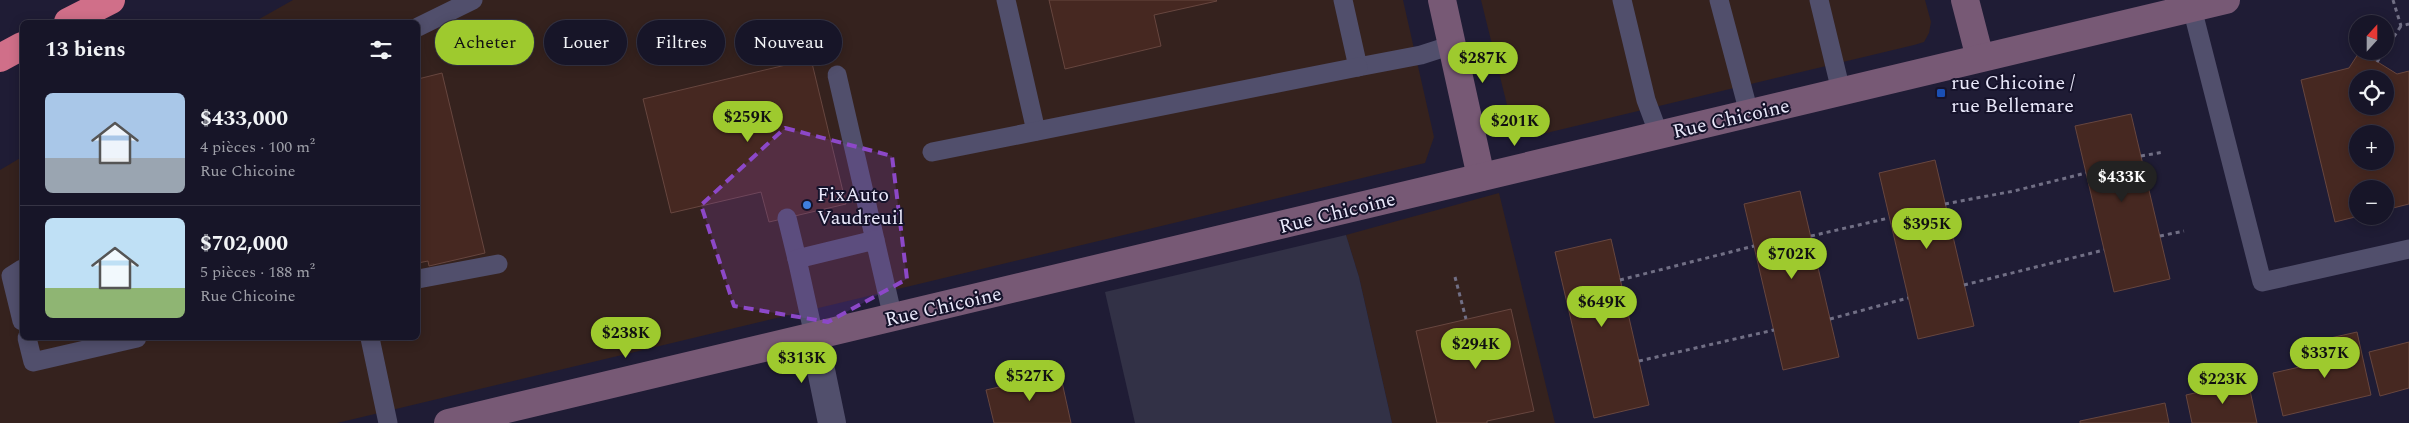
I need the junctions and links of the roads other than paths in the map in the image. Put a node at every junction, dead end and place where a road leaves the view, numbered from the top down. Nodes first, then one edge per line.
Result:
1 (111, 0) edge
2 (473, 0) edge
3 (1006, 0) edge
4 (1343, 0) edge
5 (1442, 0) edge
6 (1622, 0) edge
7 (1719, 0) edge
8 (1819, 0) edge
9 (1965, 0) edge
10 (2226, 0) edge
11 (2192, 8) junction
12 (72, 20) edge
13 (420, 26) edge
14 (1452, 45) junction
15 (20, 47) edge
16 (0, 58) edge
17 (1980, 58) junction
18 (1358, 67) junction
19 (836, 75) dead end
20 (1841, 91) junction
21 (1749, 113) junction
22 (1036, 132) junction
23 (1659, 135) junction
24 (932, 152) dead end
25 (1481, 177) junction
26 (786, 218) dead end
27 (875, 240) junction
28 (2409, 249) edge
29 (797, 259) junction
30 (498, 264) dead end
31 (20, 270) edge
32 (420, 279) edge
33 (20, 313) edge
34 (893, 318) junction
35 (814, 336) junction
36 (28, 340) edge
37 (127, 340) edge
38 (370, 340) edge
39 (388, 423) edge
40 (448, 423) edge
41 (832, 423) edge

1 - 12 highway
2 - 13 lane
3 - 22 lane
4 - 18 lane
5 - 14 street
6 - 23 lane
7 - 21 lane
8 - 20 lane
9 - 17 street
10 - 11 street, Rue Chicoine
11 - 17 street, Rue Chicoine
11 - 28 lane
14 - 18 lane
14 - 25 street
15 - 16 highway
17 - 20 street, Rue Chicoine
18 - 22 lane
19 - 27 lane
20 - 21 street, Rue Chicoine
21 - 23 street, Rue Chicoine
22 - 24 lane
23 - 25 street, Rue Chicoine
25 - 34 street, Rue Chicoine
26 - 29 lane
27 - 29 lane
27 - 34 lane
29 - 35 lane
30 - 32 lane
31 - 33 lane
34 - 35 street, Rue Chicoine
35 - 40 street, Rue Chicoine
35 - 41 street
36 - 37 lane
38 - 39 lane

